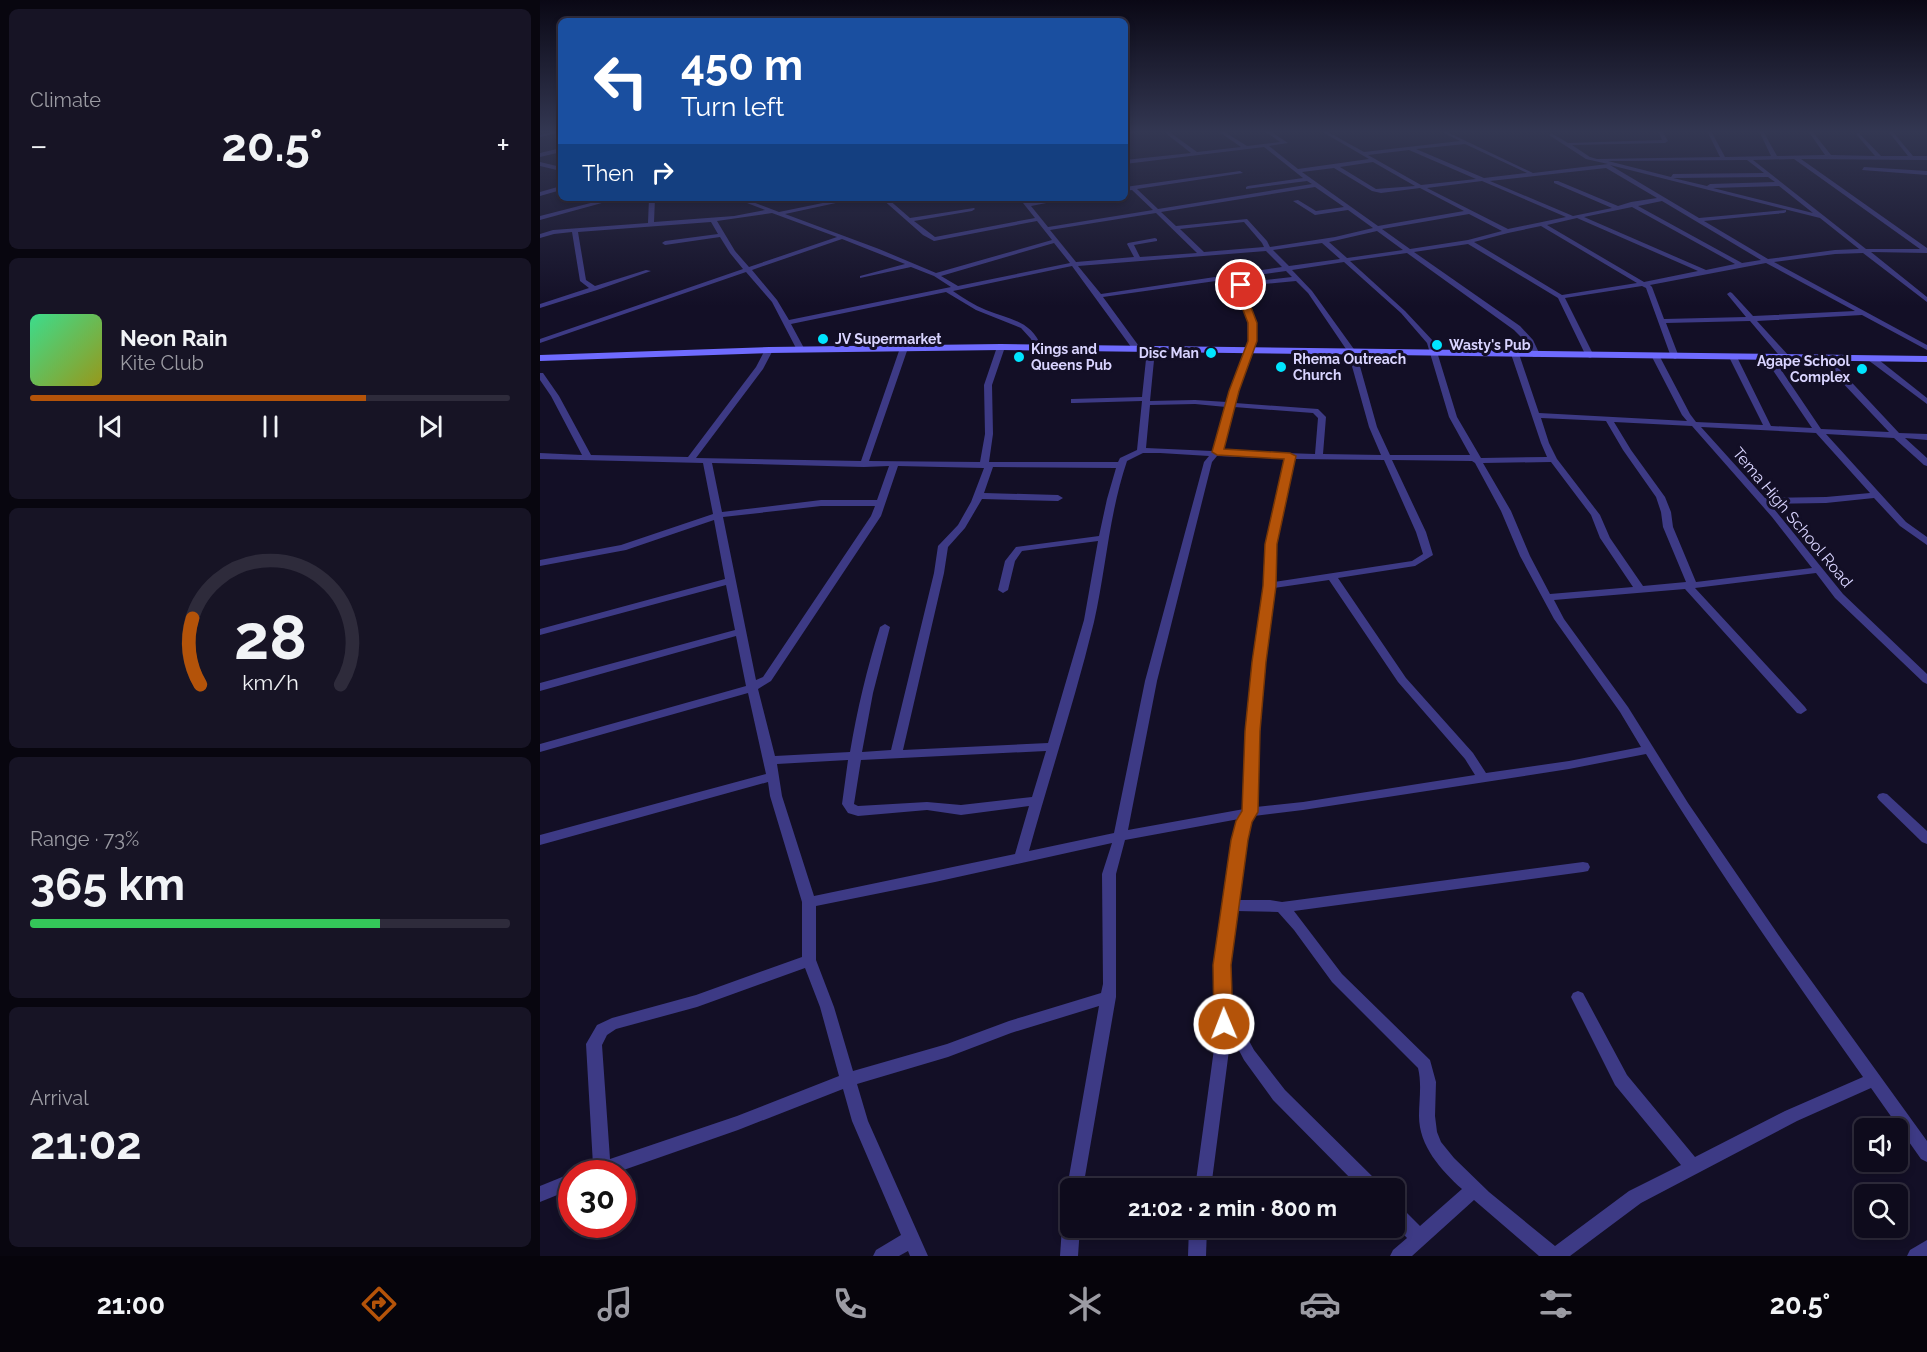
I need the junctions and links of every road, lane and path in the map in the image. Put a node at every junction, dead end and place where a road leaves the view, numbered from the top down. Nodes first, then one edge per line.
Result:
1 (555, 190) edge
2 (1135, 190) edge
3 (1290, 190) edge
4 (1324, 190) edge
5 (1425, 190) edge
6 (1506, 190) edge
7 (1574, 190) edge
8 (1647, 190) edge
9 (1710, 190) edge
10 (1786, 190) edge
11 (1841, 190) edge
12 (540, 194) edge
13 (1662, 199) junction
14 (605, 201) edge
15 (652, 201) edge
16 (745, 201) edge
17 (813, 201) edge
18 (835, 201) edge
19 (887, 201) edge
20 (1024, 201) edge
21 (1051, 201) edge
22 (1296, 201) dead end
23 (1631, 204) junction
24 (822, 205) junction
25 (1027, 205) junction
26 (1350, 208) junction
27 (1617, 208) junction
28 (972, 209) dead end
29 (1787, 210) junction
30 (1159, 211) junction
31 (776, 212) junction
32 (1469, 212) junction
33 (1574, 217) junction
34 (540, 218) edge
35 (1824, 218) junction
36 (713, 219) junction
37 (1038, 219) junction
38 (909, 220) junction
39 (1699, 220) junction
40 (1542, 224) junction
41 (651, 225) junction
42 (540, 226) edge
43 (1177, 228) junction
44 (1046, 229) junction
45 (1378, 229) junction
46 (575, 231) junction
47 (1507, 231) junction
48 (553, 232) junction
49 (722, 235) junction
50 (540, 236) edge
51 (843, 237) junction
52 (1155, 240) dead end
53 (1324, 241) junction
54 (1055, 242) junction
55 (1469, 242) junction
56 (665, 243) dead end
57 (1863, 248) junction
58 (1268, 249) junction
59 (1927, 251) edge
60 (1406, 252) junction
61 (1203, 255) junction
62 (1138, 258) junction
63 (1347, 261) junction
64 (1769, 261) junction
65 (1074, 264) junction
66 (910, 265) junction
67 (1741, 265) junction
68 (749, 269) junction
69 (1286, 269) junction
70 (648, 271) dead end
71 (1703, 271) junction
72 (936, 275) junction
73 (862, 277) dead end
74 (1297, 279) junction
75 (1196, 283) junction
76 (1641, 283) junction
77 (1241, 285) junction
78 (955, 287) junction
79 (595, 289) junction
80 (946, 289) junction
81 (1730, 294) dead end
82 (1099, 296) junction
83 (1561, 297) junction
84 (1927, 300) edge
85 (540, 306) edge
86 (1864, 313) junction
87 (1754, 319) junction
88 (1661, 321) junction
89 (787, 323) junction
90 (540, 341) edge
91 (1001, 347) junction
92 (903, 348) junction
93 (1038, 348) junction
94 (1927, 348) edge
95 (1137, 349) junction
96 (769, 350) junction
97 (801, 350) junction
98 (1150, 350) junction
99 (1248, 351) junction
100 (1352, 352) junction
101 (1434, 353) junction
102 (1515, 354) junction
103 (1536, 355) junction
104 (1590, 356) junction
105 (1656, 357) junction
106 (1675, 357) junction
107 (1733, 357) junction
108 (1768, 357) junction
109 (540, 358) edge
110 (1786, 358) junction
111 (1824, 358) junction
112 (1871, 358) junction
113 (1927, 359) edge
114 (540, 375) edge
115 (1074, 401) dead end
116 (1145, 401) junction
117 (1927, 402) edge
118 (1230, 405) junction
119 (1536, 416) junction
120 (1608, 418) junction
121 (1697, 426) junction
122 (1768, 428) junction
123 (1816, 429) junction
124 (1896, 435) junction
125 (1927, 437) edge
126 (1141, 451) junction
127 (1217, 452) junction
128 (540, 456) edge
129 (1290, 456) junction
130 (588, 457) junction
131 (1318, 457) junction
132 (1386, 459) junction
133 (1553, 459) junction
134 (690, 460) junction
135 (707, 460) junction
136 (1475, 460) junction
137 (1927, 463) edge
138 (864, 464) junction
139 (894, 464) junction
140 (986, 465) junction
141 (1121, 465) junction
142 (1876, 495) junction
143 (980, 496) junction
144 (1058, 498) dead end
145 (1763, 501) junction
146 (880, 503) junction
147 (718, 515) junction
148 (1102, 538) junction
149 (1927, 542) edge
150 (540, 563) edge
151 (1818, 570) junction
152 (1332, 577) junction
153 (729, 580) junction
154 (1690, 585) junction
155 (1269, 586) junction
156 (1640, 588) junction
157 (1004, 590) dead end
158 (1547, 597) junction
159 (885, 627) dead end
160 (540, 632) edge
161 (740, 632) junction
162 (1927, 680) edge
163 (540, 687) edge
164 (752, 688) junction
165 (1801, 710) dead end
166 (1052, 747) junction
167 (540, 748) edge
168 (1648, 750) junction
169 (896, 753) junction
170 (854, 754) junction
171 (770, 760) junction
172 (773, 776) junction
173 (1483, 778) junction
174 (1883, 797) dead end
175 (1036, 801) junction
176 (1250, 812) junction
177 (1120, 836) junction
178 (1927, 839) edge
179 (540, 840) edge
180 (1021, 857) junction
181 (1583, 867) dead end
182 (809, 902) junction
183 (1230, 906) junction
184 (1282, 908) junction
185 (809, 960) junction
186 (1109, 997) junction
187 (1578, 997) dead end
188 (1225, 1009) junction
189 (849, 1079) junction
190 (1874, 1080) junction
191 (1927, 1154) edge
192 (597, 1160) edge
193 (629, 1160) edge
194 (1692, 1166) junction
195 (1077, 1178) edge
196 (1204, 1178) edge
197 (1362, 1178) edge
198 (558, 1187) edge
199 (1474, 1189) junction
200 (540, 1194) edge
201 (1405, 1223) edge
202 (1418, 1237) junction
203 (1070, 1238) edge
204 (1198, 1238) edge
205 (912, 1239) junction
206 (1927, 1249) edge
207 (882, 1256) edge
208 (919, 1256) edge
209 (1069, 1256) edge
210 (1197, 1256) edge
211 (1399, 1256) edge
212 (1555, 1256) edge
213 (1916, 1256) edge

1 - 12 street
2 - 30 street
3 - 30 street
4 - 26 street
5 - 32 street
6 - 33 street
7 - 27 street
8 - 13 street
9 - 29 street
10 - 35 street
11 - 59 street
13 - 23 street
13 - 39 street
14 - 34 street
15 - 41 street
16 - 31 street
17 - 24 street
18 - 24 street
19 - 38 street
20 - 25 street
21 - 25 street
22 - 26 street
23 - 27 street
23 - 67 street
24 - 31 street
25 - 37 street
26 - 45 street
27 - 33 street
28 - 38 street
29 - 35 street
29 - 39 street
30 - 43 street
30 - 44 street
31 - 36 street
31 - 51 street
32 - 45 street
32 - 47 street
33 - 40 street
33 - 71 street
35 - 57 street
36 - 41 street
36 - 49 street
37 - 38 street
37 - 44 street
39 - 64 street
40 - 47 street
40 - 76 street
41 - 46 street
42 - 48 street
43 - 58 street
43 - 61 street
44 - 54 street
45 - 53 street
45 - 60 street
46 - 48 street
46 - 79 street
47 - 55 street
48 - 50 street
49 - 56 street
49 - 68 street
51 - 66 street
51 - 68 street
52 - 62 street
53 - 58 street
53 - 63 street
54 - 65 street
54 - 72 street
55 - 60 street
55 - 83 street
57 - 59 street
57 - 64 street
57 - 84 street
58 - 61 street
58 - 69 street
60 - 63 street
60 - 103 street
61 - 62 street
62 - 65 street
63 - 69 street
63 - 101 street
64 - 67 street
64 - 86 street
65 - 78 street
65 - 82 street
66 - 72 street
66 - 73 street
67 - 71 street
68 - 89 street
68 - 90 street
69 - 74 street
69 - 75 street
70 - 79 street
71 - 76 street
72 - 78 street
74 - 77 street
74 - 100 street
75 - 77 street
75 - 82 street
76 - 83 street
76 - 88 street
77 - 99 street
78 - 80 street
79 - 85 street
80 - 89 street
80 - 93 street
81 - 87 street
82 - 95 street
83 - 104 street
86 - 87 street
86 - 94 street
87 - 88 street
87 - 110 street
88 - 106 street
89 - 97 street
91 - 92 main road
91 - 93 main road
91 - 140 street
92 - 97 main road
92 - 138 street
93 - 95 main road
95 - 98 main road
96 - 97 main road
96 - 109 main road
96 - 134 street
98 - 99 main road
98 - 116 street
99 - 100 main road
99 - 118 street
100 - 101 main road
100 - 132 street
101 - 102 main road
101 - 136 street
102 - 103 main road
102 - 119 street
103 - 104 main road
104 - 105 main road
105 - 106 main road
105 - 121 street, Tema High School Road
106 - 107 main road
107 - 108 main road
107 - 122 street
108 - 110 main road
108 - 123 street
110 - 111 main road
111 - 112 main road
111 - 124 street
112 - 113 main road
112 - 117 street
114 - 130 street
115 - 116 street
116 - 118 street
116 - 126 street
118 - 127 street
118 - 131 street
119 - 120 street
119 - 133 street
120 - 121 street
120 - 154 street
121 - 122 street
121 - 145 street, Tema High School Road
122 - 123 street
123 - 124 street
123 - 142 street
124 - 125 street
124 - 137 street
126 - 127 street
126 - 141 street
127 - 129 street
127 - 177 street
128 - 130 street
129 - 131 street
129 - 155 street
130 - 134 street
131 - 132 street
132 - 136 street
132 - 152 street
133 - 136 street
133 - 156 street
134 - 135 street
135 - 138 street
135 - 147 street
136 - 158 street
138 - 139 street
139 - 140 street
139 - 146 street
140 - 141 street
140 - 143 street
141 - 148 street
142 - 145 street
142 - 149 street
143 - 144 street
143 - 169 street
145 - 151 street, Tema High School Road
146 - 147 street
146 - 164 street
147 - 150 street
147 - 153 street
148 - 157 street
148 - 166 street
151 - 154 street
151 - 162 street, Tema High School Road
152 - 155 street
152 - 173 street
153 - 160 street
153 - 161 street
154 - 156 street
154 - 165 street
155 - 176 street
156 - 158 street
158 - 168 street
159 - 170 street
161 - 163 street
161 - 164 street
164 - 167 street
164 - 171 street
166 - 169 street
166 - 175 street
168 - 173 street
168 - 190 street
169 - 170 street
170 - 171 street
170 - 175 street
171 - 172 street
172 - 179 street
172 - 182 street
173 - 176 street
174 - 178 street
175 - 180 street
176 - 177 street
176 - 183 street
177 - 180 street
177 - 186 street
180 - 182 street
181 - 184 street
182 - 185 street
183 - 184 street
183 - 188 street
184 - 199 street
185 - 189 street
185 - 192 street
186 - 189 street
186 - 195 street
187 - 194 street
188 - 196 street
188 - 197 street
189 - 193 street
189 - 205 street
190 - 191 street
190 - 194 street
194 - 212 street
198 - 200 street
199 - 202 street
199 - 212 street
201 - 202 street
202 - 211 street
203 - 209 street
204 - 210 street
205 - 207 street
205 - 208 street
206 - 213 street

